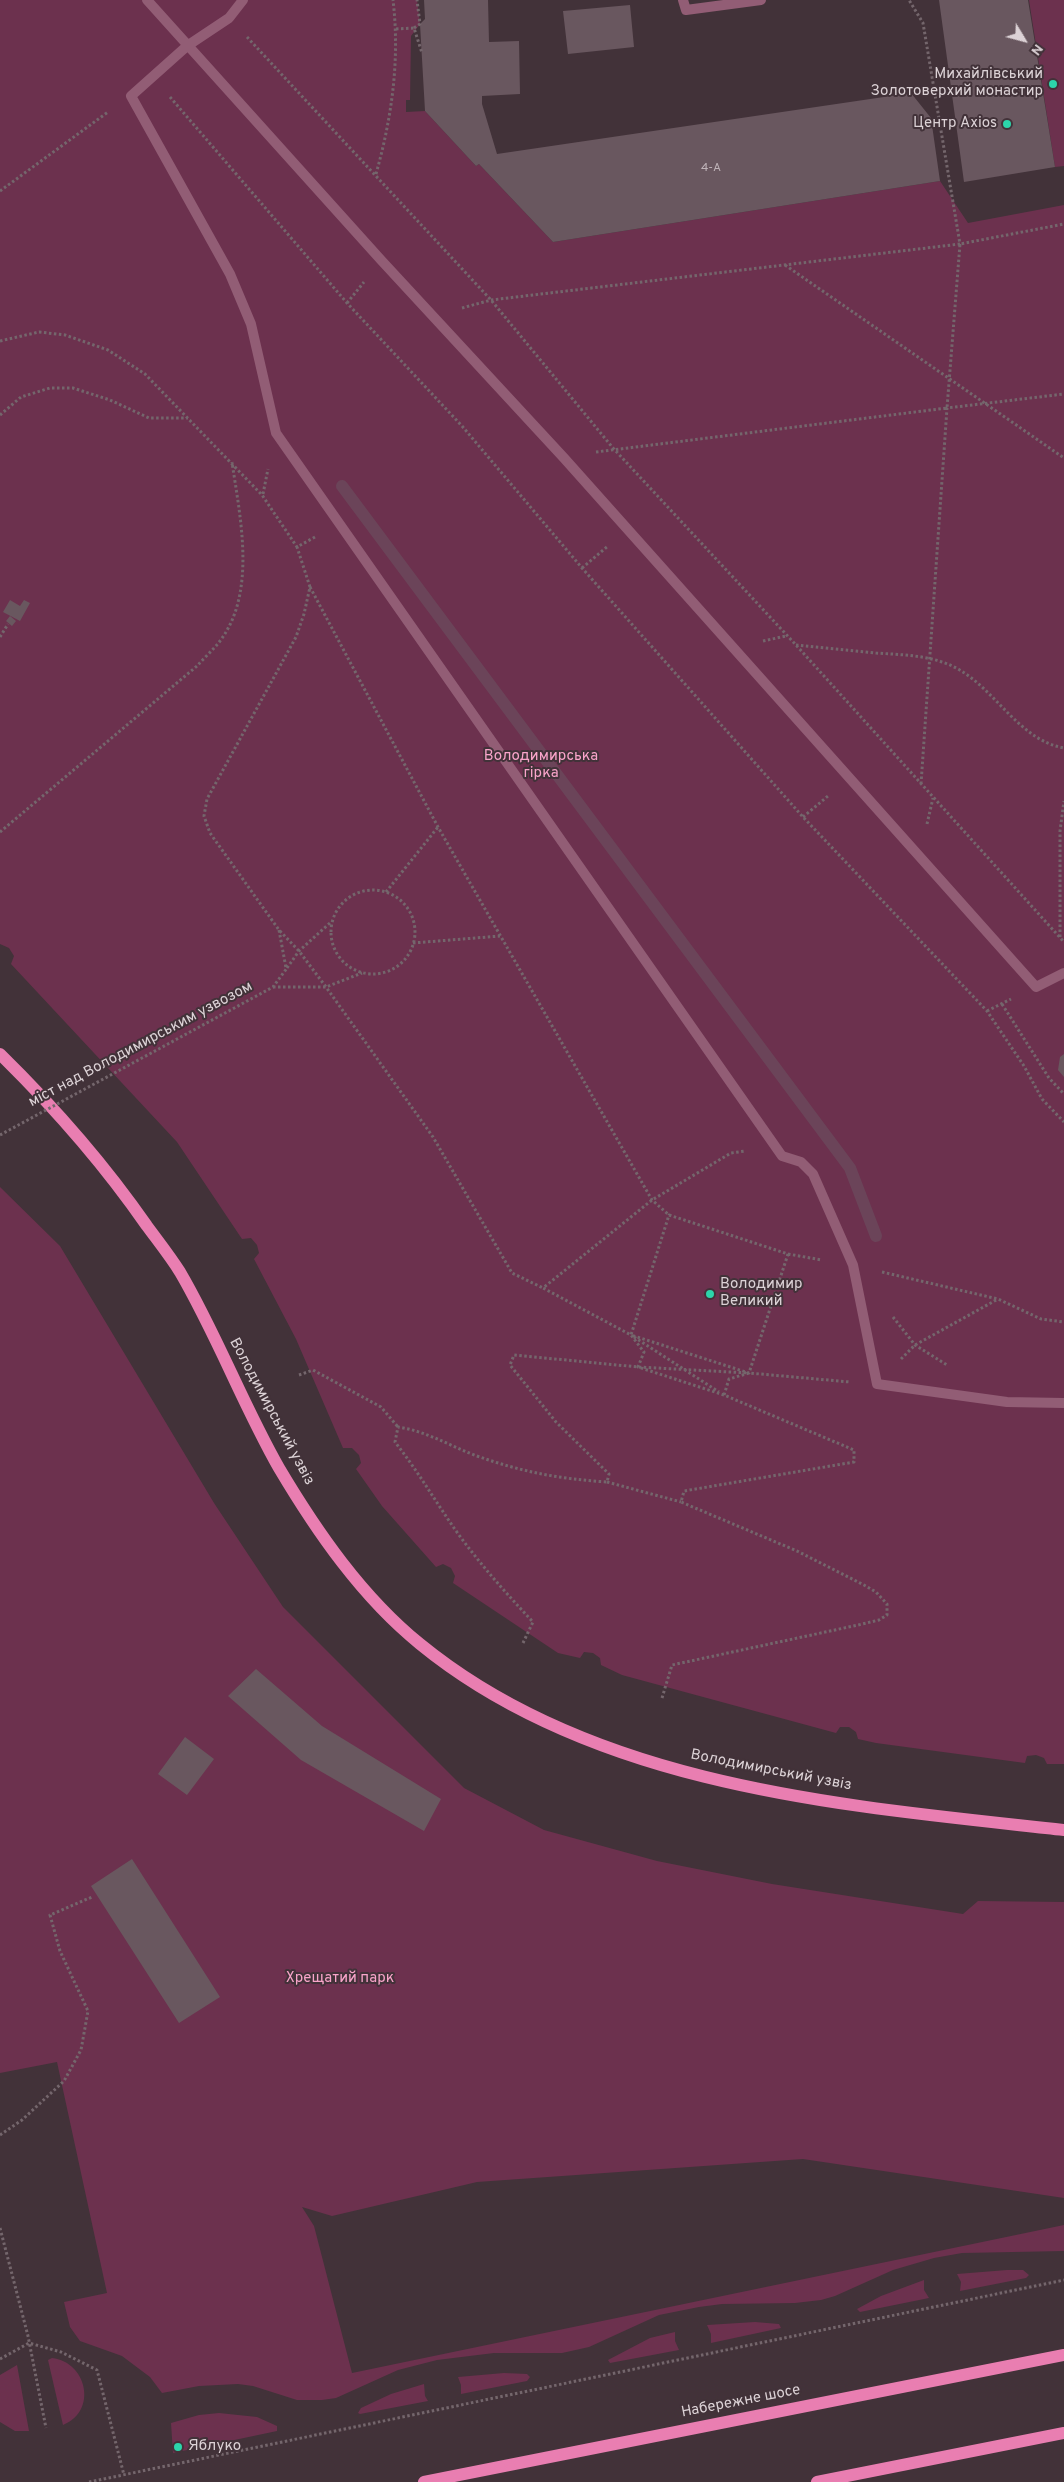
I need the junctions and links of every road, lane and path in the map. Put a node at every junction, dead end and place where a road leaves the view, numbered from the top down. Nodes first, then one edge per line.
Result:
1 (147, 0) edge
2 (243, 0) edge
3 (393, 0) edge
4 (417, 0) edge
5 (683, 0) edge
6 (761, 0) edge
7 (909, 0) edge
8 (229, 18) junction
9 (414, 28) junction
10 (396, 29) junction
11 (187, 46) junction
12 (422, 52) dead end
13 (152, 75) junction
14 (131, 96) junction
15 (375, 174) junction
16 (0, 191) edge
17 (1064, 224) edge
18 (960, 244) junction
19 (785, 265) junction
20 (491, 300) junction
21 (432, 315) junction
22 (0, 341) edge
23 (949, 379) junction
24 (1064, 394) edge
25 (985, 404) junction
26 (947, 408) junction
27 (0, 415) edge
28 (189, 418) junction
29 (613, 448) junction
30 (564, 458) junction
31 (1064, 458) edge
32 (232, 462) junction
33 (339, 524) junction
34 (297, 547) junction
35 (310, 587) junction
36 (8, 624) dead end
37 (0, 636) edge
38 (796, 645) junction
39 (930, 658) junction
40 (1064, 748) edge
41 (849, 778) junction
42 (921, 784) junction
43 (1064, 801) edge
44 (803, 817) junction
45 (438, 827) junction
46 (0, 832) edge
47 (386, 892) junction
48 (332, 922) junction
49 (279, 930) junction
50 (500, 936) junction
51 (1060, 937) junction
52 (1064, 942) edge
53 (413, 943) junction
54 (299, 951) junction
55 (286, 968) junction
56 (362, 973) junction
57 (1064, 973) edge
58 (273, 987) junction
59 (326, 987) junction
60 (1002, 1004) dead end
61 (0, 1054) edge
62 (1064, 1094) edge
63 (1064, 1122) edge
64 (0, 1135) edge
65 (782, 1156) junction
66 (652, 1200) junction
67 (669, 1215) junction
68 (788, 1254) junction
69 (853, 1265) junction
70 (544, 1288) junction
71 (998, 1299) junction
72 (892, 1316) dead end
73 (1064, 1322) edge
74 (631, 1335) junction
75 (915, 1346) junction
76 (948, 1366) dead end
77 (638, 1367) junction
78 (684, 1369) junction
79 (748, 1373) junction
80 (299, 1375) dead end
81 (877, 1384) junction
82 (724, 1395) junction
83 (1064, 1403) edge
84 (398, 1427) junction
85 (607, 1482) junction
86 (680, 1502) junction
87 (522, 1643) dead end
88 (662, 1698) dead end
89 (1064, 1830) edge
90 (92, 1897) dead end
91 (0, 2135) edge
92 (0, 2228) edge
93 (1064, 2280) edge
94 (29, 2343) junction
95 (1064, 2355) edge
96 (0, 2359) edge
97 (46, 2428) dead end
98 (1064, 2433) edge
99 (124, 2475) junction
100 (89, 2482) edge
101 (424, 2482) edge
102 (817, 2482) edge

1 - 11 street
2 - 8 street
3 - 10 path
4 - 9 path
5 - 6 street
7 - 18 path
8 - 11 street
8 - 15 path
9 - 10 path
9 - 12 path
10 - 15 path
11 - 13 street
11 - 21 street
13 - 14 street
13 - 44 path
14 - 16 path
14 - 33 street
15 - 20 path
17 - 18 path
18 - 19 path
18 - 23 path
19 - 20 path
19 - 23 path
20 - 21 path
20 - 29 path
21 - 30 street
22 - 28 path
23 - 25 path
23 - 26 path
24 - 25 path
25 - 26 path
25 - 31 path
26 - 29 path
26 - 39 path
27 - 28 path
28 - 32 path
29 - 30 path
29 - 38 path
30 - 41 street
32 - 34 path
32 - 46 path
33 - 34 path
33 - 65 street
34 - 35 path
35 - 45 path
35 - 49 path
36 - 37 path
38 - 39 path
38 - 42 path
39 - 40 path
39 - 42 path
41 - 44 path
41 - 57 street
42 - 51 path
43 - 51 path
44 - 63 path
45 - 47 path
45 - 50 path
47 - 48 path
47 - 53 path
48 - 54 path, міст над Володимирським узвозом
48 - 56 path
49 - 54 path
49 - 55 path
50 - 53 path
50 - 66 path
51 - 52 path
53 - 56 path
54 - 55 path, міст над Володимирським узвозом
54 - 59 path
55 - 58 path, міст над Володимирським узвозом, bridge
56 - 59 path
58 - 59 path
58 - 64 path, міст над Володимирським узвозом, bridge
59 - 70 path
60 - 62 path
61 - 89 main road, Володимирський узвіз
65 - 66 path
65 - 69 street
66 - 67 path
66 - 70 path
67 - 68 path
67 - 74 path
68 - 69 path
68 - 79 path
69 - 71 path
69 - 81 street
70 - 74 path
71 - 73 path
71 - 75 path
72 - 75 path
74 - 77 path
74 - 78 path
74 - 79 path
75 - 76 path
75 - 81 path
77 - 78 path
77 - 82 path
77 - 85 path
78 - 79 path
78 - 82 path
79 - 81 path
79 - 82 path
80 - 84 path
81 - 83 street
82 - 86 path
84 - 85 path
84 - 87 path
85 - 86 path
86 - 88 path
90 - 91 path
92 - 94 path
93 - 99 path
94 - 96 path
94 - 97 path
94 - 99 path
95 - 101 main road, Набережне шосе
98 - 102 main road
99 - 100 path

